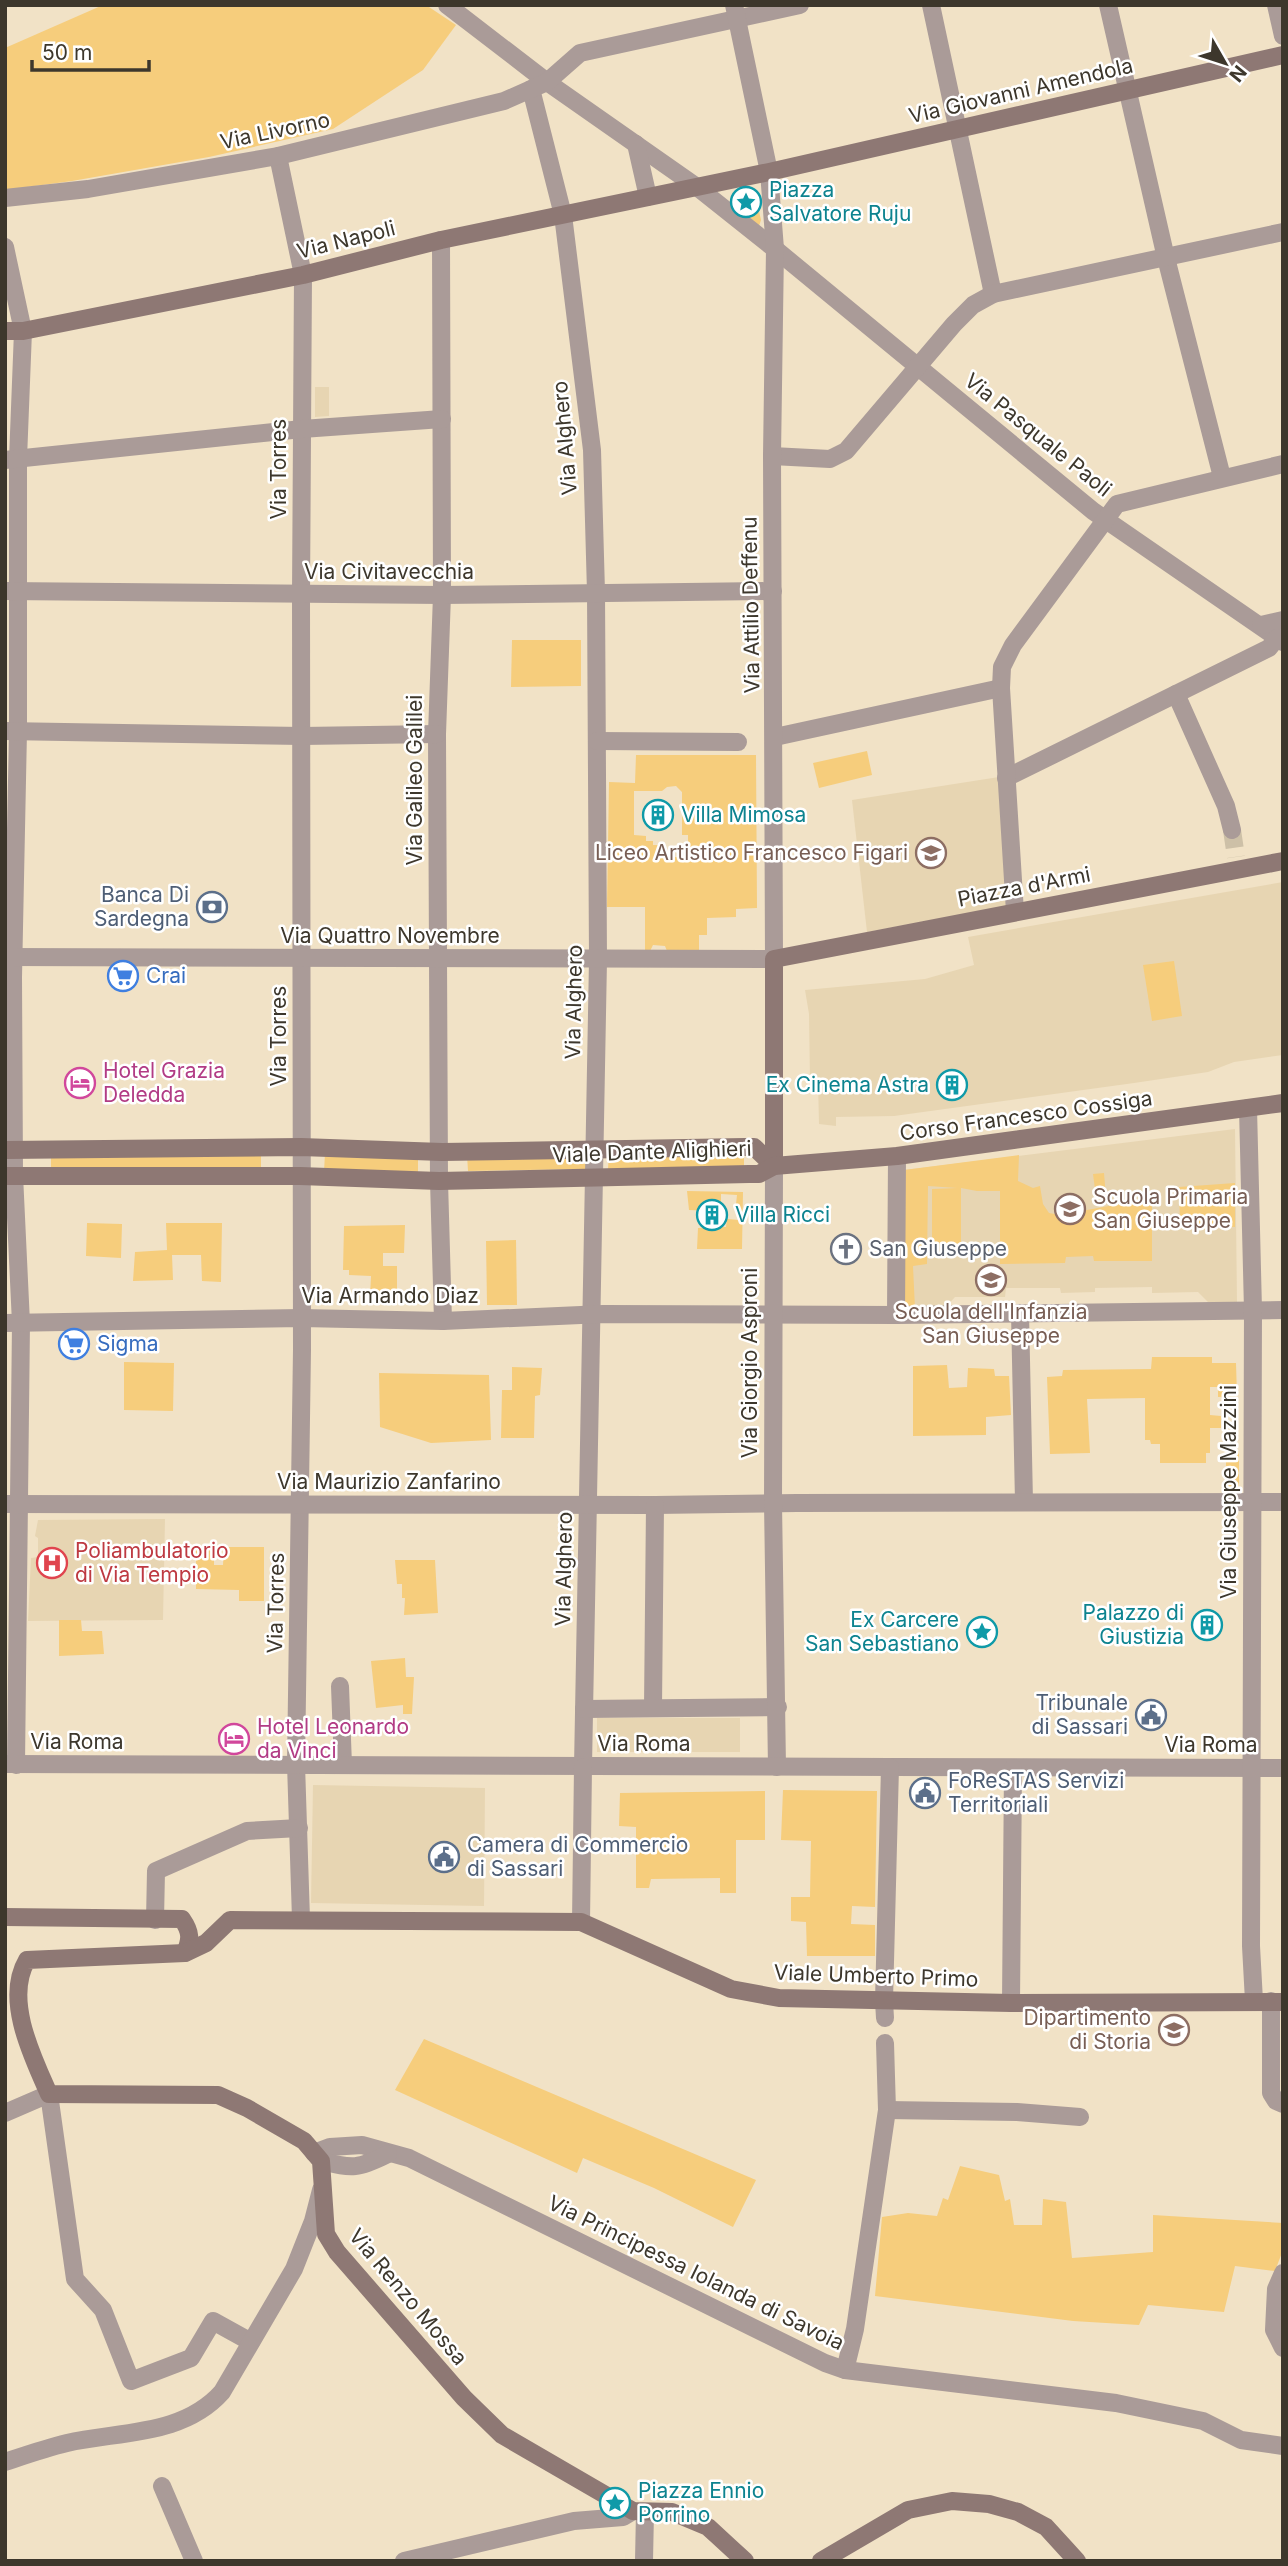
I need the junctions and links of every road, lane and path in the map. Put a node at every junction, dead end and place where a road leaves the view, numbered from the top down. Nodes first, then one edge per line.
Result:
1 (447, 5) edge
2 (800, 5) edge
3 (931, 5) edge
4 (1108, 5) edge
5 (1276, 5) edge
6 (735, 12) edge
7 (1283, 36) edge
8 (1283, 55) edge
9 (539, 85) junction
10 (1128, 89) junction
11 (958, 128) junction
12 (636, 144) junction
13 (278, 156) junction
14 (769, 172) junction
15 (697, 187) junction
16 (648, 197) junction
17 (5, 198) edge
18 (563, 215) junction
19 (1283, 232) edge
20 (441, 240) junction
21 (5, 247) edge
22 (775, 249) junction
23 (1166, 258) junction
24 (303, 275) junction
25 (993, 294) junction
26 (14, 331) edge
27 (918, 367) junction
28 (442, 419) junction
29 (302, 429) junction
30 (772, 456) junction
31 (12, 459) edge
32 (1283, 464) edge
33 (1223, 477) junction
34 (1106, 519) junction
35 (12, 591) edge
36 (773, 591) junction
37 (596, 592) junction
38 (301, 595) junction
39 (442, 595) junction
40 (1283, 620) edge
41 (1261, 625) junction
42 (1280, 640) edge
43 (1001, 688) junction
44 (1176, 694) junction
45 (12, 731) edge
46 (437, 734) junction
47 (302, 736) junction
48 (775, 737) junction
49 (597, 741) junction
50 (738, 741) dead end
51 (1006, 778) junction
52 (1232, 830) tunnel mouth
53 (1283, 861) edge
54 (1015, 912) junction
55 (9, 957) edge
56 (438, 958) junction
57 (301, 959) junction
58 (598, 960) junction
59 (774, 960) junction
60 (1283, 1103) edge
61 (1248, 1108) junction
62 (301, 1147) junction
63 (593, 1148) junction
64 (9, 1150) edge
65 (439, 1151) junction
66 (897, 1156) junction
67 (774, 1166) junction
68 (10, 1175) edge
69 (300, 1176) junction
70 (593, 1177) junction
71 (439, 1181) junction
72 (1252, 1310) junction
73 (1283, 1310) edge
74 (774, 1313) junction
75 (1020, 1313) junction
76 (593, 1315) junction
77 (896, 1315) junction
78 (302, 1318) junction
79 (443, 1321) junction
80 (13, 1323) edge
81 (1024, 1502) junction
82 (1250, 1502) junction
83 (1283, 1502) edge
84 (773, 1503) junction
85 (11, 1504) edge
86 (300, 1505) junction
87 (588, 1505) junction
88 (655, 1505) junction
89 (340, 1686) dead end
90 (778, 1707) junction
91 (653, 1708) junction
92 (584, 1709) junction
93 (10, 1764) edge
94 (296, 1764) junction
95 (343, 1765) junction
96 (583, 1767) junction
97 (778, 1767) junction
98 (890, 1767) junction
99 (1013, 1768) junction
100 (1252, 1768) junction
101 (1283, 1768) edge
102 (299, 1828) junction
103 (5, 1917) edge
104 (301, 1919) junction
105 (155, 1920) junction
106 (581, 1922) junction
107 (185, 1953) junction
108 (1269, 2002) edge
109 (1011, 2003) junction
110 (885, 2009) junction
111 (886, 2043) dead end
112 (49, 2094) junction
113 (1283, 2104) edge
114 (887, 2110) junction
115 (5, 2113) edge
116 (1080, 2117) dead end
117 (317, 2157) junction
118 (322, 2188) junction
119 (1283, 2273) edge
120 (251, 2342) junction
121 (1283, 2348) edge
122 (845, 2370) junction
123 (1283, 2446) edge
124 (5, 2462) edge
125 (162, 2486) dead end
126 (639, 2512) junction
127 (194, 2561) edge
128 (404, 2561) edge
129 (644, 2561) edge
130 (745, 2561) edge
131 (821, 2561) edge
132 (1077, 2561) edge

1 - 9 street
2 - 6 street, Via Livorno
3 - 11 street
4 - 10 street
5 - 7 street
6 - 9 street, Via Livorno
6 - 14 street
8 - 10 main road, Via Giovanni Amendola
9 - 12 street
9 - 13 street, Via Livorno
9 - 18 street, Via Alghero
10 - 11 main road, Via Giovanni Amendola
10 - 23 street
11 - 14 main road, Via Giovanni Amendola
11 - 25 street
12 - 15 street
12 - 16 street
13 - 17 street, Via Livorno
13 - 24 street, Via Torres
14 - 15 main road
14 - 22 street
15 - 16 main road, Via Napoli
15 - 22 street
16 - 18 main road, Via Napoli
18 - 20 main road, Via Napoli
18 - 37 street, Via Alghero
19 - 23 street
20 - 24 main road, Via Napoli
20 - 28 street, Via Galileo Galilei
21 - 26 street
22 - 27 street, Via Pasquale Paoli
22 - 30 street, Via Attilio Deffenu
23 - 25 street
23 - 33 street
24 - 26 main road, Via Napoli
24 - 29 street, Via Torres
25 - 27 street
26 - 31 street
27 - 30 street
27 - 34 street, Via Pasquale Paoli
28 - 29 street
28 - 39 street, Via Galileo Galilei
29 - 31 street
29 - 38 street, Via Torres
30 - 36 street, Via Attilio Deffenu
31 - 35 street
32 - 33 street
33 - 34 street
34 - 41 street, Via Pasquale Paoli
34 - 43 street
35 - 38 street, Via Civitavecchia
35 - 45 street
36 - 37 street, Via Civitavecchia
36 - 48 street, Via Attilio Deffenu
37 - 39 street, Via Civitavecchia
37 - 49 street, Via Alghero
38 - 39 street, Via Civitavecchia
38 - 47 street, Via Torres
39 - 46 street, Via Galileo Galilei
40 - 41 street
41 - 42 street, Via Pasquale Paoli
42 - 44 street
43 - 48 street
43 - 51 street
44 - 51 street
44 - 52 street
45 - 47 street
45 - 55 street
46 - 47 street
46 - 56 street, Via Galileo Galilei
47 - 57 street, Via Torres
48 - 59 street, Via Attilio Deffenu
49 - 50 street
49 - 58 street, Via Alghero
51 - 54 street
53 - 54 main road, Piazza d'Armi
54 - 59 main road, Piazza d'Armi
55 - 57 street, Via Quattro Novembre
55 - 64 street
56 - 57 street, Via Quattro Novembre
56 - 58 street, Via Quattro Novembre
56 - 65 street, Via Galileo Galilei
57 - 62 street, Via Torres
58 - 59 street, Via Quattro Novembre
58 - 63 street, Via Alghero
59 - 67 main road, Via Giorgio Asproni
60 - 61 main road, Corso Francesco Cossiga
61 - 66 main road, Corso Francesco Cossiga
61 - 72 street, Via Giuseppe Mazzini
62 - 64 main road, Viale Dante Alighieri
62 - 65 main road, Viale Dante Alighieri
62 - 69 street, Via Torres
63 - 65 main road, Viale Dante Alighieri
63 - 67 main road, Viale Dante Alighieri
63 - 70 street, Via Alghero
64 - 68 street
65 - 71 street, Via Galileo Galilei
66 - 67 main road, Corso Francesco Cossiga
66 - 77 street
67 - 70 main road, Viale Dante Alighieri
67 - 74 street, Via Giorgio Asproni
68 - 69 main road, Viale Dante Alighieri
68 - 80 street
69 - 71 main road, Viale Dante Alighieri
69 - 78 street, Via Torres
70 - 71 main road, Viale Dante Alighieri
70 - 76 street, Via Alghero
71 - 79 street, Via Galileo Galilei
72 - 73 street, Via Armando Diaz
72 - 75 street, Via Armando Diaz
72 - 82 street, Via Giuseppe Mazzini
74 - 76 street, Via Armando Diaz
74 - 77 street, Via Armando Diaz
74 - 84 street, Via Giorgio Asproni
75 - 77 street, Via Armando Diaz
75 - 81 street
76 - 79 street, Via Armando Diaz
76 - 87 street, Via Alghero
78 - 79 street, Via Armando Diaz
78 - 80 street, Via Armando Diaz
78 - 86 street, Via Torres
80 - 85 street
81 - 82 street, Via Maurizio Zanfarino
81 - 84 street, Via Maurizio Zanfarino
82 - 83 street, Via Maurizio Zanfarino
82 - 100 street, Via Giuseppe Mazzini
84 - 88 street, Via Maurizio Zanfarino
84 - 90 street, Via Giorgio Asproni
85 - 86 street, Via Maurizio Zanfarino
85 - 93 street
86 - 87 street, Via Maurizio Zanfarino
86 - 94 street, Via Torres
87 - 88 street, Via Maurizio Zanfarino
87 - 92 street, Via Alghero
88 - 91 street
89 - 95 street
90 - 91 street
90 - 97 street, Via Giorgio Asproni
91 - 92 street
92 - 96 street, Via Alghero
93 - 94 street, Via Roma
94 - 95 street, Via Roma
94 - 102 street, Via Torres
95 - 96 street, Via Roma
96 - 97 street, Via Roma
96 - 106 street, Via Alghero
97 - 98 street, Via Roma
98 - 99 street, Via Roma
98 - 110 street
99 - 100 street, Via Roma
99 - 109 street
100 - 101 street, Via Roma
100 - 108 street, Via Giuseppe Mazzini
102 - 104 street, Via Torres
102 - 105 street
103 - 105 main road
104 - 106 main road, Viale Umberto Primo
104 - 107 main road, Viale Umberto Primo
105 - 107 main road
106 - 110 main road, Viale Umberto Primo
107 - 112 main road
108 - 109 main road, Viale Umberto Primo
108 - 113 street, Via Giuseppe Mazzini
109 - 110 main road, Viale Umberto Primo
111 - 114 street
112 - 115 street
112 - 117 main road
112 - 120 street
114 - 116 street
114 - 122 street
117 - 118 main road, Via Renzo Mossa
117 - 122 street, Via Principessa Iolanda di Savoia
118 - 120 street
118 - 126 main road, Via Renzo Mossa
119 - 121 street
120 - 124 street
122 - 123 street, Via Principessa Iolanda di Savoia
125 - 127 street
126 - 128 street
126 - 129 street
126 - 130 main road
131 - 132 main road

